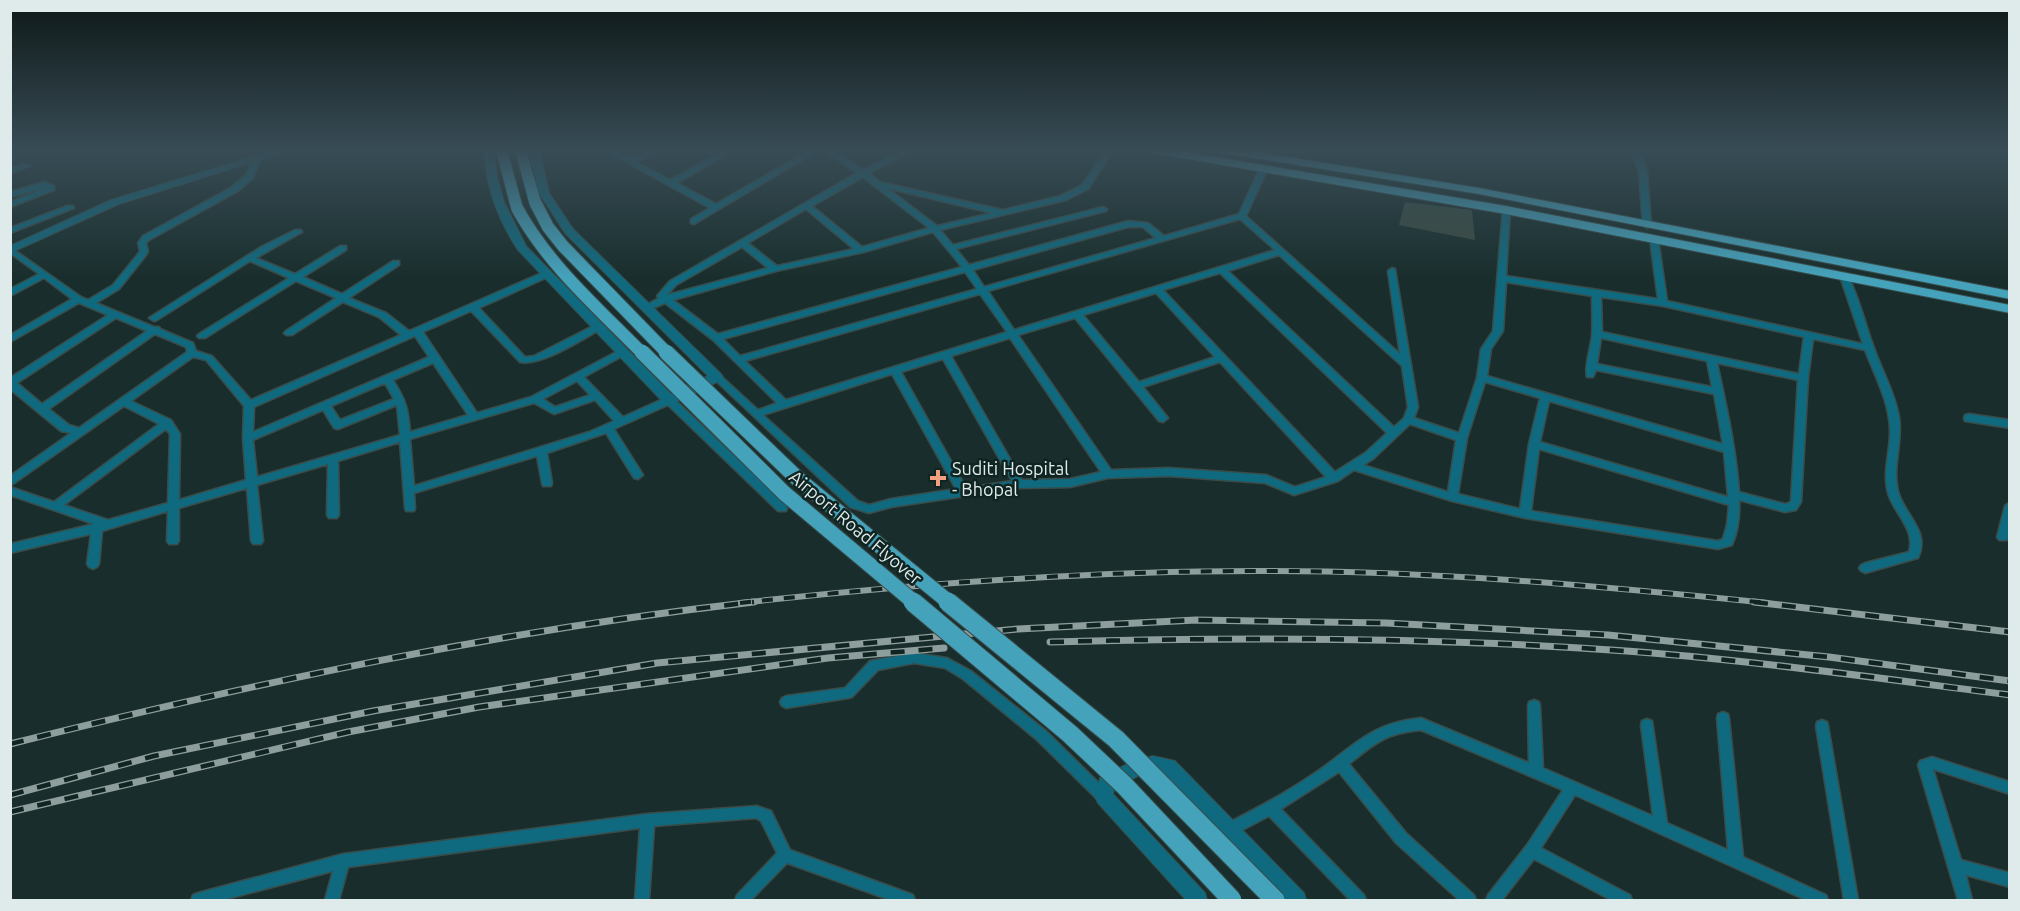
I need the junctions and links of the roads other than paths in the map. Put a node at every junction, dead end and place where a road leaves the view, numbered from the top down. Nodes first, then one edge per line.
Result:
1 (40, 193) edge
2 (149, 193) edge
3 (229, 193) edge
4 (496, 193) edge
5 (512, 193) edge
6 (535, 193) edge
7 (537, 193) edge
8 (689, 193) edge
9 (743, 193) edge
10 (831, 193) edge
11 (889, 193) edge
12 (917, 193) edge
13 (1078, 193) edge
14 (1253, 193) edge
15 (1400, 193) edge
16 (1486, 193) edge
17 (1644, 193) edge
18 (537, 197) junction
19 (10, 205) edge
20 (808, 207) junction
21 (70, 208) dead end
22 (717, 208) junction
23 (1103, 209) dead end
24 (1506, 210) junction
25 (1007, 214) junction
26 (1242, 216) junction
27 (694, 221) dead end
28 (1647, 225) junction
29 (934, 229) junction
30 (10, 231) edge
31 (298, 232) dead end
32 (1162, 238) junction
33 (1654, 239) junction
34 (744, 244) junction
35 (343, 248) dead end
36 (951, 248) junction
37 (11, 250) edge
38 (861, 250) junction
39 (1279, 252) junction
40 (250, 258) junction
41 (396, 263) dead end
42 (775, 269) junction
43 (968, 269) junction
44 (1222, 270) junction
45 (1392, 271) dead end
46 (547, 274) junction
47 (44, 276) junction
48 (1844, 276) junction
49 (296, 277) junction
50 (1501, 278) junction
51 (1158, 290) junction
52 (982, 291) junction
53 (10, 293) edge
54 (1596, 294) junction
55 (2010, 295) edge
56 (343, 298) junction
57 (78, 299) junction
58 (665, 299) junction
59 (90, 303) junction
60 (1664, 303) junction
61 (473, 307) junction
62 (646, 308) junction
63 (2010, 309) edge
64 (116, 314) junction
65 (1077, 314) junction
66 (155, 324) junction
67 (598, 327) junction
68 (289, 333) dead end
69 (412, 333) junction
70 (1597, 334) junction
71 (1014, 335) junction
72 (1809, 335) junction
73 (202, 336) dead end
74 (716, 338) junction
75 (10, 339) edge
76 (1869, 348) junction
77 (192, 352) junction
78 (623, 352) junction
79 (946, 356) junction
80 (436, 358) junction
81 (1222, 358) junction
82 (1711, 359) junction
83 (737, 360) junction
84 (1404, 363) junction
85 (894, 370) junction
86 (578, 376) junction
87 (717, 377) junction
88 (387, 378) junction
89 (1482, 378) junction
90 (1803, 378) junction
91 (1137, 386) junction
92 (1719, 392) junction
93 (597, 396) junction
94 (1545, 396) junction
95 (400, 399) junction
96 (535, 399) junction
97 (669, 400) junction
98 (123, 402) junction
99 (784, 404) junction
100 (249, 405) junction
101 (326, 406) junction
102 (42, 410) junction
103 (756, 414) junction
104 (475, 418) junction
105 (1163, 418) dead end
106 (1969, 418) dead end
107 (1408, 420) junction
108 (621, 422) junction
109 (167, 423) junction
110 (2010, 424) edge
111 (608, 428) junction
112 (79, 432) junction
113 (1393, 433) junction
114 (248, 438) junction
115 (1462, 438) junction
116 (404, 440) junction
117 (1534, 444) junction
118 (1728, 449) junction
119 (542, 451) junction
120 (333, 460) junction
121 (1353, 466) junction
122 (1108, 474) junction
123 (638, 475) dead end
124 (13, 476) edge
125 (1334, 478) junction
126 (251, 483) junction
127 (547, 483) dead end
128 (1019, 484) junction
129 (10, 491) edge
130 (409, 491) junction
131 (963, 492) junction
132 (1452, 497) junction
133 (1733, 498) junction
134 (174, 504) junction
135 (57, 505) junction
136 (2010, 506) edge
137 (410, 507) dead end
138 (782, 508) dead end
139 (1525, 514) junction
140 (333, 515) dead end
141 (102, 526) junction
142 (2003, 537) dead end
143 (10, 538) edge
144 (257, 541) dead end
145 (173, 542) dead end
146 (27, 544) junction
147 (10, 549) edge
148 (93, 564) dead end
149 (1865, 568) dead end
150 (786, 702) dead end
151 (1534, 706) dead end
152 (1723, 718) dead end
153 (1647, 725) dead end
154 (1822, 726) dead end
155 (1341, 764) junction
156 (1536, 770) junction
157 (2010, 788) edge
158 (1571, 789) junction
159 (1104, 797) junction
160 (1272, 809) junction
161 (647, 820) junction
162 (1661, 826) junction
163 (1229, 830) junction
164 (1532, 850) junction
165 (785, 855) junction
166 (343, 861) junction
167 (1736, 861) junction
168 (1956, 865) junction
169 (2010, 880) edge
170 (239, 894) edge
171 (887, 897) edge
172 (198, 900) edge
173 (332, 900) edge
174 (642, 900) edge
175 (742, 900) edge
176 (908, 900) edge
177 (1198, 900) edge
178 (1232, 900) edge
179 (1275, 900) edge
180 (1297, 900) edge
181 (1359, 900) edge
182 (1469, 900) edge
183 (1493, 900) edge
184 (1625, 900) edge
185 (1821, 900) edge
186 (1851, 900) edge
187 (1965, 900) edge

1 - 19 street
2 - 37 street
3 - 59 street
4 - 46 street
5 - 178 main road, Airport Road Flyover, bridge
6 - 18 main road, Airport Road Flyover
7 - 18 street
8 - 22 street
9 - 22 street
10 - 20 street
11 - 29 street
12 - 25 street
13 - 25 street
14 - 26 street
15 - 24 main road
16 - 28 main road
17 - 28 street
18 - 62 street
18 - 179 main road, Airport Road Flyover, bridge
20 - 34 street
20 - 38 street
21 - 30 street
22 - 27 street
23 - 36 street
24 - 33 main road
24 - 50 street
25 - 29 street
26 - 32 street
26 - 39 street
28 - 55 main road
29 - 36 street
29 - 38 street
31 - 40 street
32 - 43 street
32 - 52 street
33 - 48 main road
33 - 60 street
34 - 42 street
34 - 58 street
35 - 49 street
36 - 43 street
37 - 47 street
38 - 42 street
39 - 44 street
39 - 84 street
40 - 49 street
40 - 66 street
41 - 56 street
42 - 58 street
43 - 52 street
43 - 74 street
44 - 51 street
44 - 113 street
45 - 84 street
46 - 61 street
46 - 67 street
47 - 53 street
47 - 57 street
48 - 63 main road
48 - 76 street
49 - 56 street
49 - 73 street
50 - 54 street
50 - 89 street
51 - 65 street
51 - 81 street
52 - 71 street
52 - 83 street
54 - 60 street
54 - 70 street
56 - 68 street
56 - 69 street
57 - 59 street
57 - 75 street
58 - 62 street
58 - 74 street
59 - 64 street
60 - 72 street
61 - 67 street
61 - 69 street
62 - 87 street
64 - 66 street
64 - 102 street
65 - 71 street
65 - 91 street
66 - 77 street
66 - 102 street
67 - 78 street
69 - 80 street
69 - 100 street
70 - 82 street
70 - 92 street
71 - 79 street
71 - 122 street
72 - 76 street
72 - 90 street
74 - 83 street
76 - 149 street
77 - 98 street
77 - 100 street
78 - 86 street
78 - 97 street
79 - 85 street
79 - 128 street
80 - 88 street
80 - 104 street
81 - 91 street
81 - 125 street
82 - 90 street
82 - 92 street
83 - 99 street
84 - 107 street
85 - 99 street
85 - 131 street
86 - 93 street
86 - 96 street
87 - 97 street
87 - 103 street
88 - 95 street
88 - 101 street
89 - 94 street
89 - 115 street
90 - 133 street
91 - 105 street
92 - 118 street
93 - 96 street
93 - 108 street
94 - 117 street
94 - 118 street
95 - 101 street
95 - 116 street
96 - 104 street
97 - 108 street
97 - 138 street
98 - 109 street
98 - 112 street
99 - 103 street
100 - 114 street
101 - 114 street
102 - 112 street
103 - 131 street
104 - 116 street
106 - 110 street
107 - 113 street
107 - 115 street
108 - 111 street
109 - 134 street
109 - 135 street
111 - 119 street
111 - 123 street
112 - 124 street
113 - 121 street
114 - 126 street
115 - 132 street
116 - 120 street
116 - 130 street
117 - 133 street
117 - 139 street
118 - 133 street
119 - 127 street
119 - 130 street
120 - 126 street
120 - 140 street
121 - 125 street
121 - 132 street
122 - 125 street
122 - 128 street
126 - 134 street
126 - 144 street
128 - 131 street
129 - 135 street
130 - 137 street
132 - 139 street
133 - 139 street
134 - 141 street
134 - 145 street
135 - 141 street
136 - 142 street
141 - 146 street
141 - 148 street
143 - 146 street
146 - 147 street
150 - 159 street
151 - 156 street
152 - 167 street
153 - 162 street
154 - 186 street
155 - 156 street
155 - 160 street
155 - 182 street
156 - 158 street
157 - 168 street
158 - 162 street
158 - 164 street
159 - 163 street
159 - 177 street
160 - 163 street
160 - 181 street
161 - 165 street
161 - 166 street
161 - 174 street
162 - 167 street
163 - 180 street
164 - 183 street
164 - 184 street
165 - 171 street
165 - 175 street
166 - 170 street
166 - 173 street
167 - 185 street
168 - 169 street
168 - 187 street
170 - 172 street
171 - 176 street

